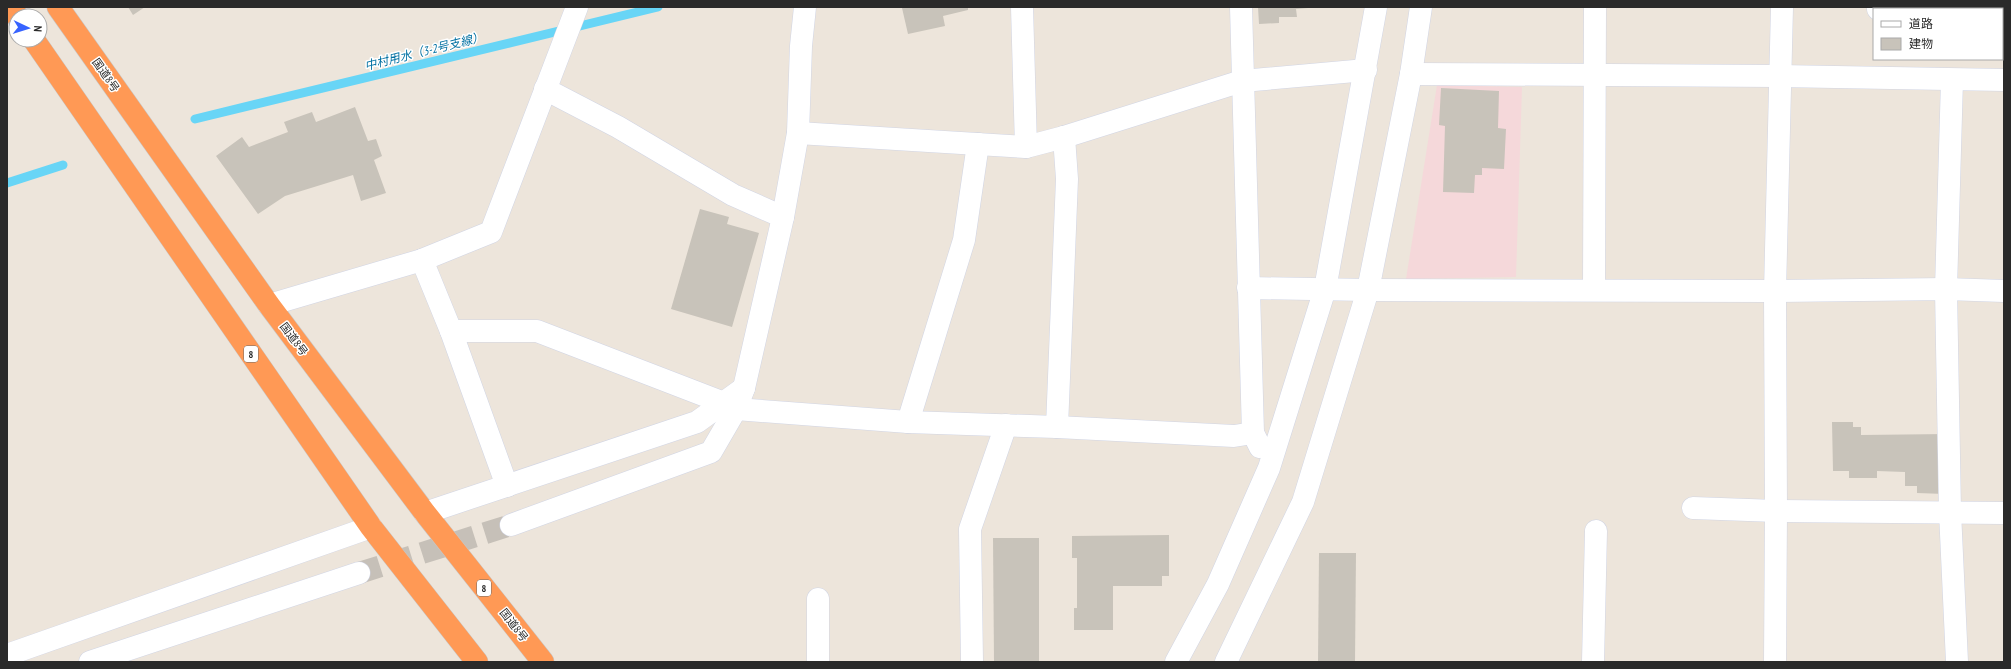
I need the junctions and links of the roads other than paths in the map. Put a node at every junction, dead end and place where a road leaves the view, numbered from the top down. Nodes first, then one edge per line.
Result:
1 (58, 7) edge
2 (805, 7) edge
3 (1022, 7) edge
4 (1241, 7) edge
5 (1376, 7) edge
6 (1421, 7) edge
7 (1595, 7) edge
8 (1782, 7) edge
9 (576, 10) edge
10 (40, 48) edge
11 (1366, 70) junction
12 (1411, 74) junction
13 (1595, 76) junction
14 (1780, 76) junction
15 (1952, 80) junction
16 (2004, 80) edge
17 (1242, 81) junction
18 (545, 89) junction
19 (798, 133) junction
20 (1064, 137) junction
21 (978, 144) junction
22 (1026, 146) junction
23 (783, 217) junction
24 (422, 260) junction
25 (1248, 288) junction
26 (1325, 289) junction
27 (1594, 289) junction
28 (1946, 289) junction
29 (1368, 290) junction
30 (1775, 291) junction
31 (2004, 291) edge
32 (269, 305) junction
33 (451, 331) junction
34 (730, 406) junction
35 (908, 422) junction
36 (1006, 425) junction
37 (1057, 427) junction
38 (1254, 434) junction
39 (1269, 468) junction
40 (507, 486) junction
41 (1693, 508) dead end
42 (1776, 511) junction
43 (1950, 512) junction
44 (425, 513) junction
45 (2004, 513) edge
46 (511, 525) tunnel mouth
47 (371, 527) junction
48 (1596, 531) dead end
49 (359, 573) tunnel mouth
50 (818, 599) dead end
51 (7, 654) edge
52 (90, 662) edge
53 (477, 662) edge
54 (543, 662) edge
55 (818, 662) edge
56 (972, 662) edge
57 (1176, 662) edge
58 (1226, 662) edge
59 (1594, 662) edge
60 (1775, 662) edge
61 (1957, 662) edge

1 - 32 highway, 国道8号 / 8
2 - 19 street
3 - 22 street
4 - 17 street
5 - 11 street
6 - 12 street
7 - 13 street
8 - 14 street
9 - 18 street
10 - 47 highway, 8
11 - 17 street
11 - 26 street
12 - 13 street
12 - 29 street
13 - 14 street
13 - 27 street
14 - 15 street
14 - 30 street
15 - 16 street
15 - 28 street
17 - 20 street
17 - 25 street
18 - 23 street
18 - 24 street
19 - 21 street
19 - 23 street
20 - 22 street
20 - 37 street
21 - 22 street
21 - 35 street
23 - 34 street
24 - 32 street
24 - 33 street
25 - 26 street
25 - 38 street
26 - 29 street
26 - 39 street
27 - 29 street
27 - 30 street
28 - 30 street
28 - 31 street
28 - 43 street
29 - 58 street
30 - 42 street
32 - 44 highway, 国道8号 / 8
33 - 34 street
33 - 40 street
34 - 35 street
34 - 40 street
34 - 46 street
35 - 36 street
36 - 37 street
36 - 56 street
37 - 38 street
38 - 39 street
39 - 57 street
40 - 44 street
41 - 42 street
42 - 43 street
42 - 60 street
43 - 45 street
43 - 61 street
44 - 54 highway, 国道8号 / 8
47 - 51 street
47 - 53 highway, 8
48 - 59 street
49 - 52 street
50 - 55 street

